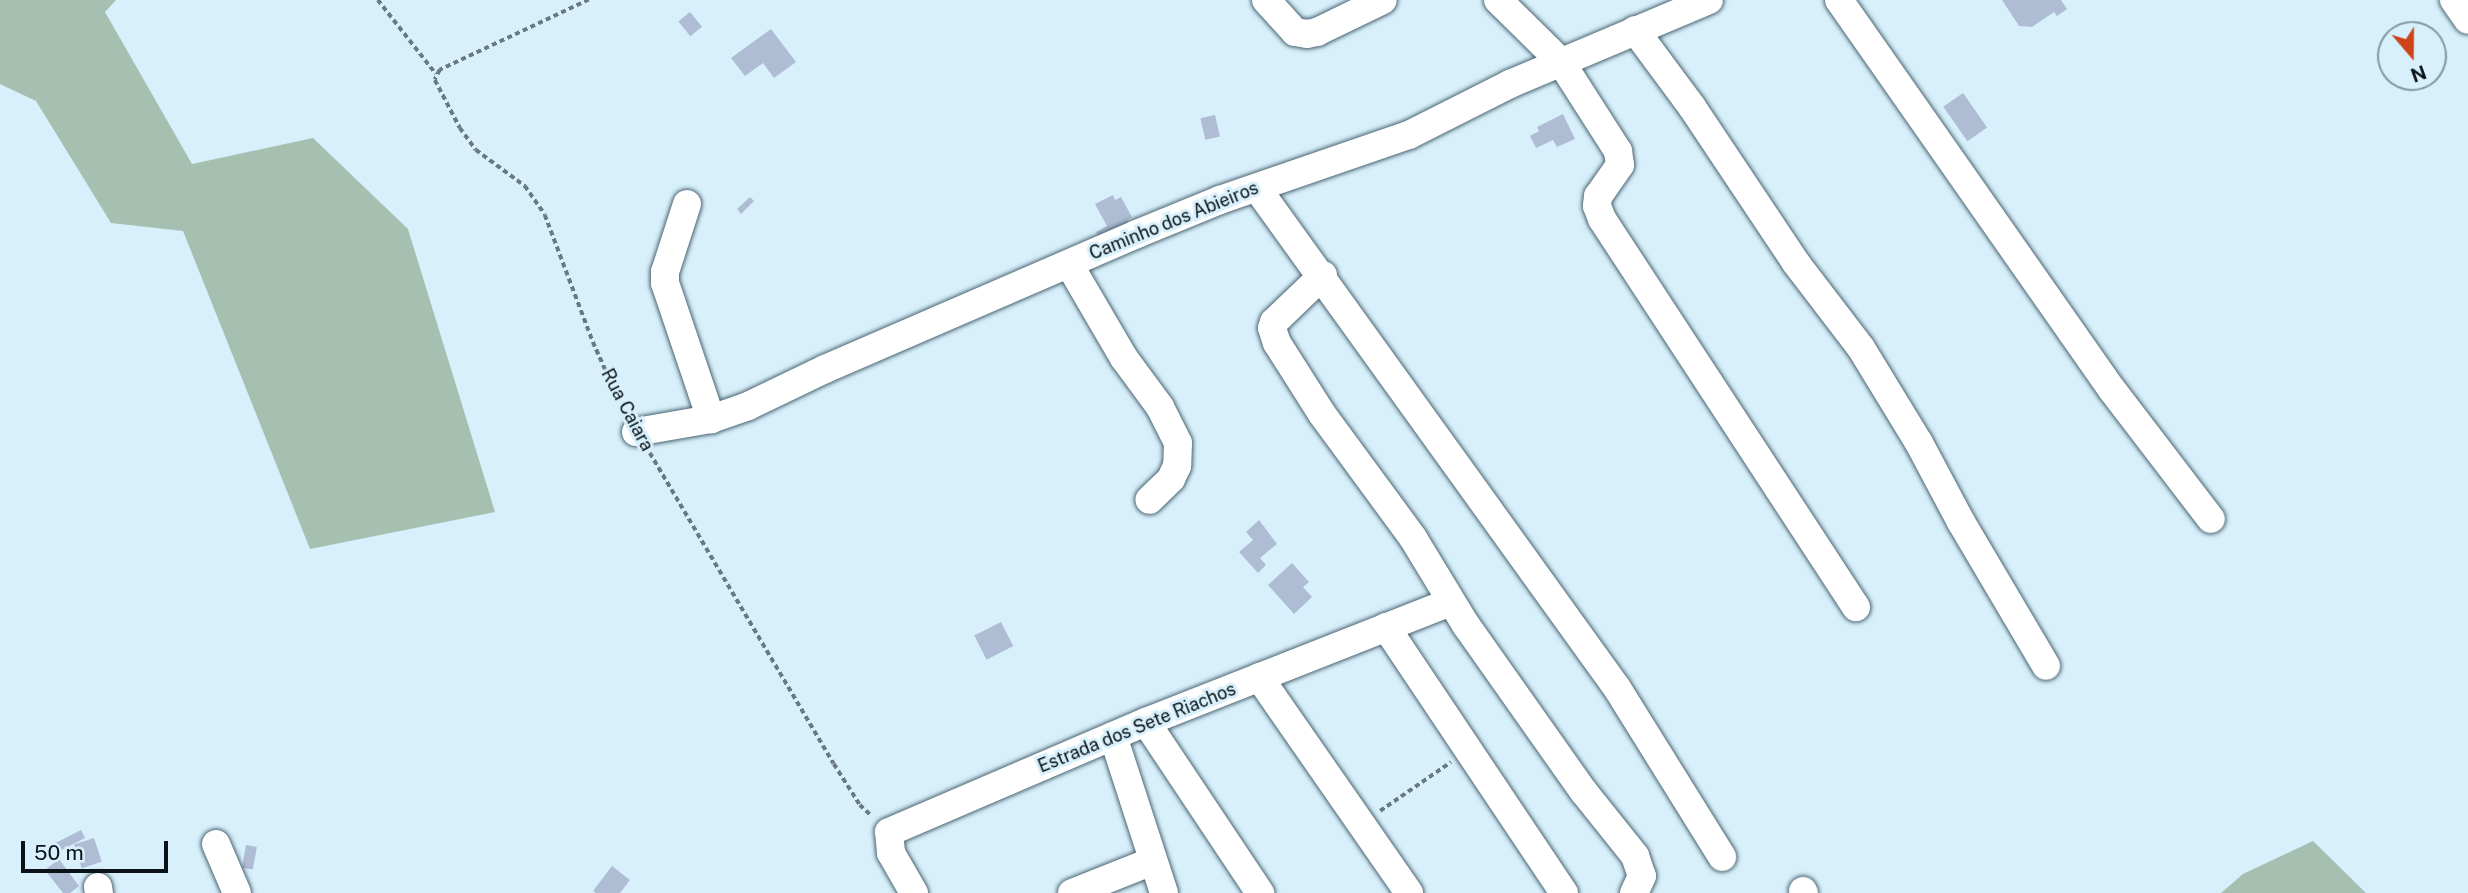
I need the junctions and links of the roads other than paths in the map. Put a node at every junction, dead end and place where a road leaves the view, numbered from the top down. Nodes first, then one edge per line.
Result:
1 (1266, 0) edge
2 (1498, 0) edge
3 (1709, 0) edge
4 (1839, 0) edge
5 (2454, 0) edge
6 (1371, 2) edge
7 (1669, 7) edge
8 (2468, 20) edge
9 (1635, 30) junction
10 (1562, 62) junction
11 (1257, 188) junction
12 (687, 204) dead end
13 (1069, 264) junction
14 (1323, 275) junction
15 (711, 419) junction
16 (636, 432) road end
17 (1149, 500) dead end
18 (2211, 519) dead end
19 (1450, 602) junction
20 (1856, 607) dead end
21 (1386, 627) junction
22 (2046, 666) dead end
23 (1259, 677) junction
24 (1146, 722) junction
25 (1113, 736) junction
26 (216, 844) dead end
27 (1722, 857) dead end
28 (1153, 861) junction
29 (237, 893) edge
30 (914, 893) edge
31 (1072, 893) edge
32 (1164, 893) edge
33 (1260, 893) edge
34 (1409, 893) edge
35 (1564, 893) edge
36 (1634, 893) edge

1 - 6 street
2 - 10 street
3 - 7 street, Caminho dos Abieiros
4 - 18 street
5 - 8 street
7 - 9 street, Caminho dos Abieiros
9 - 10 street, Caminho dos Abieiros
9 - 22 street
10 - 11 street, Caminho dos Abieiros
10 - 20 street
11 - 13 street, Caminho dos Abieiros
11 - 14 street
12 - 15 street
13 - 15 street, Caminho dos Abieiros
13 - 17 street
14 - 19 street
14 - 27 street
15 - 16 street, Caminho dos Abieiros
19 - 21 street, Estrada dos Sete Riachos
19 - 36 street
21 - 23 street, Estrada dos Sete Riachos
21 - 35 street
23 - 24 street, Estrada dos Sete Riachos
23 - 34 street
24 - 25 street, Estrada dos Sete Riachos
24 - 33 street
25 - 28 street
25 - 30 street, Estrada dos Sete Riachos
26 - 29 street
28 - 31 street
28 - 32 street

